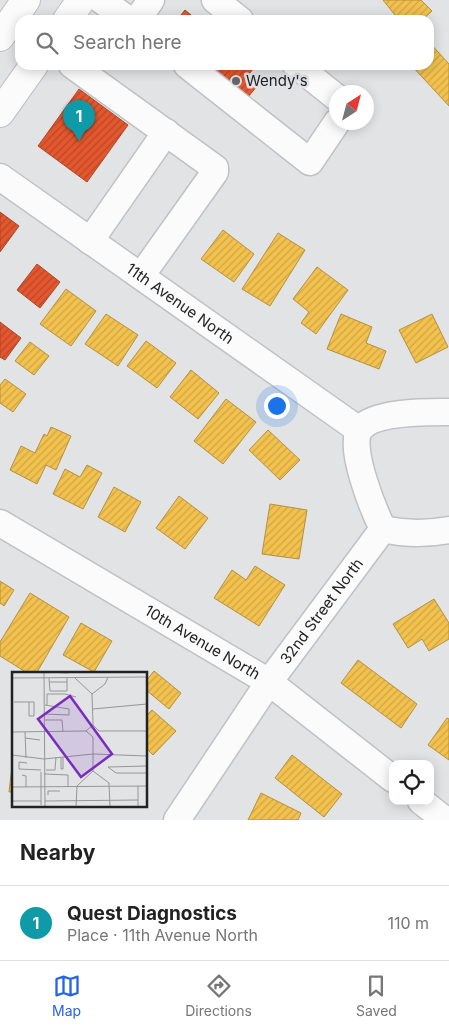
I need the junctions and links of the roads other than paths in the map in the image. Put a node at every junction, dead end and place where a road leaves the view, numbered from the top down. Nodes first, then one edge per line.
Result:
1 (26, 0) edge
2 (81, 0) edge
3 (102, 0) edge
4 (151, 0) edge
5 (215, 0) edge
6 (15, 15) edge
7 (70, 15) edge
8 (122, 15) edge
9 (140, 15) edge
10 (234, 15) edge
11 (15, 16) edge
12 (0, 37) edge
13 (30, 70) edge
14 (79, 70) edge
15 (193, 70) edge
16 (302, 70) edge
17 (329, 91) edge
18 (0, 113) edge
19 (332, 130) edge
20 (166, 132) junction
21 (0, 177) edge
22 (90, 241) junction
23 (141, 276) junction
24 (449, 412) edge
25 (359, 430) junction
26 (0, 524) edge
27 (383, 529) junction
28 (449, 530) edge
29 (269, 682) junction
30 (389, 776) edge
31 (426, 805) edge
32 (177, 820) edge
33 (445, 820) edge

1 - 6 highway
2 - 7 highway
3 - 8 street
4 - 9 street
5 - 10 street
11 - 12 highway
13 - 18 highway
14 - 20 street
15 - 19 street
16 - 17 street
20 - 22 street
20 - 23 street
21 - 22 street, 11th Avenue North
22 - 23 street, 11th Avenue North
23 - 25 street, 11th Avenue North
24 - 25 street
25 - 27 street
26 - 29 street, 10th Avenue North
27 - 28 street
27 - 29 street, 32nd Street North
29 - 30 street, 10th Avenue North
29 - 32 street, 32nd Street North
31 - 33 street

